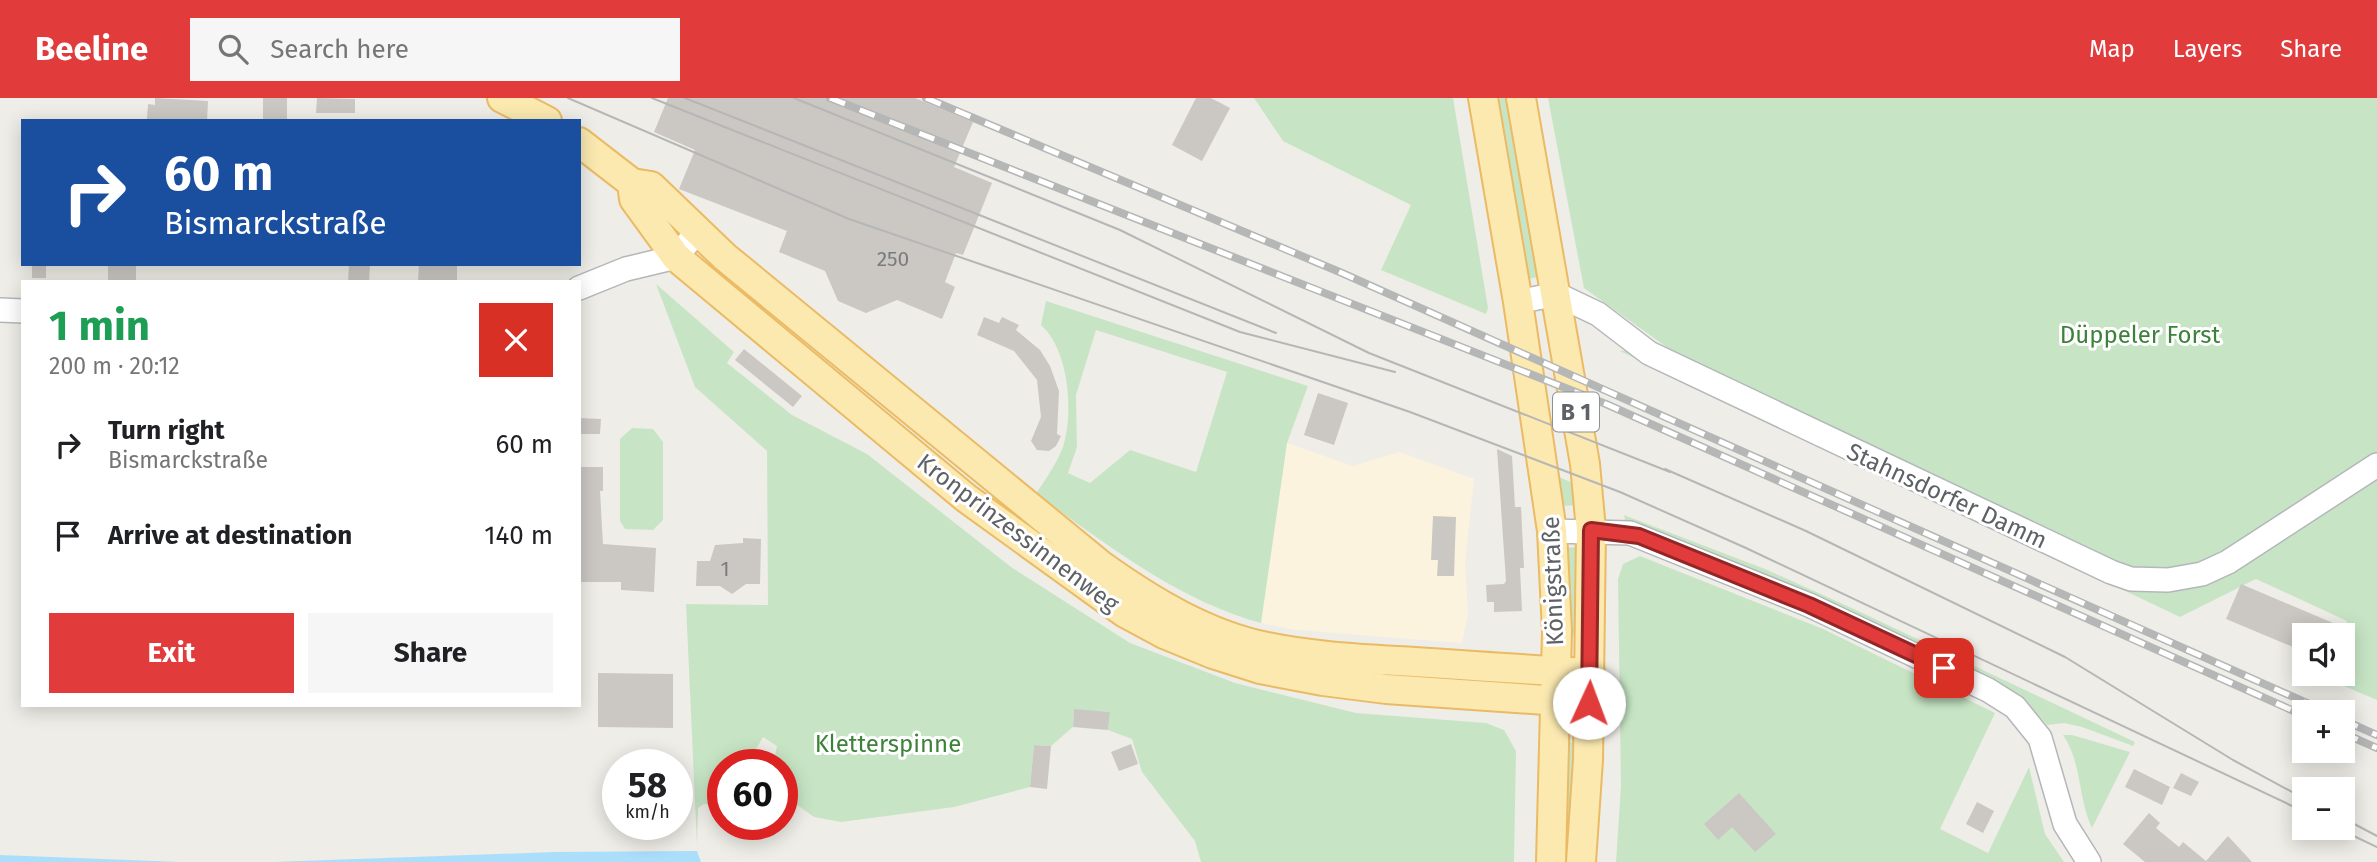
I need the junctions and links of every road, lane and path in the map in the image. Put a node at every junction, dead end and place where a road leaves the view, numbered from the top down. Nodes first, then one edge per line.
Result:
1 (502, 98) edge
2 (1483, 98) edge
3 (1521, 98) edge
4 (543, 119) edge
5 (581, 144) edge
6 (632, 183) junction
7 (697, 232) junction
8 (676, 257) junction
9 (581, 287) edge
10 (1556, 295) junction
11 (1518, 302) junction
12 (0, 310) edge
13 (21, 311) edge
14 (2377, 465) edge
15 (1044, 519) junction
16 (1591, 530) junction
17 (1552, 531) junction
18 (1024, 543) junction
19 (1482, 667) junction
20 (1555, 671) junction
21 (1590, 673) junction
22 (1480, 696) junction
23 (1555, 701) junction
24 (1589, 703) junction
25 (1551, 862) edge
26 (1581, 862) edge
27 (2089, 862) edge

1 - 4 main road
2 - 11 main road, B 1
3 - 10 main road, B 1
5 - 6 main road, Kronprinzessinnenweg
6 - 7 main road, Kronprinzessinnenweg
6 - 8 main road, Kronprinzessinnenweg
7 - 8 street
7 - 15 main road, Kronprinzessinnenweg
8 - 9 street
8 - 18 main road, Kronprinzessinnenweg
10 - 11 street
10 - 14 street, Stahnsdorfer Damm
10 - 16 main road, Königstraße / B 1
11 - 17 main road, Königstraße / B 1
12 - 13 street
15 - 18 main road
15 - 19 main road, Kronprinzessinnenweg
16 - 17 street
16 - 21 main road, Königstraße / B 1
16 - 27 street
17 - 20 main road, Königstraße / B 1
18 - 22 main road, Kronprinzessinnenweg
19 - 20 main road, Kronprinzessinnenweg
19 - 22 main road
20 - 21 main road, Kronprinzessinnenweg
20 - 23 main road, Königstraße / B 1
21 - 24 main road, Königstraße / B 1
22 - 23 main road, Kronprinzessinnenweg
23 - 24 main road, Kronprinzessinnenweg
23 - 25 main road, Königstraße / B 1
24 - 26 main road, Königstraße / B 1

